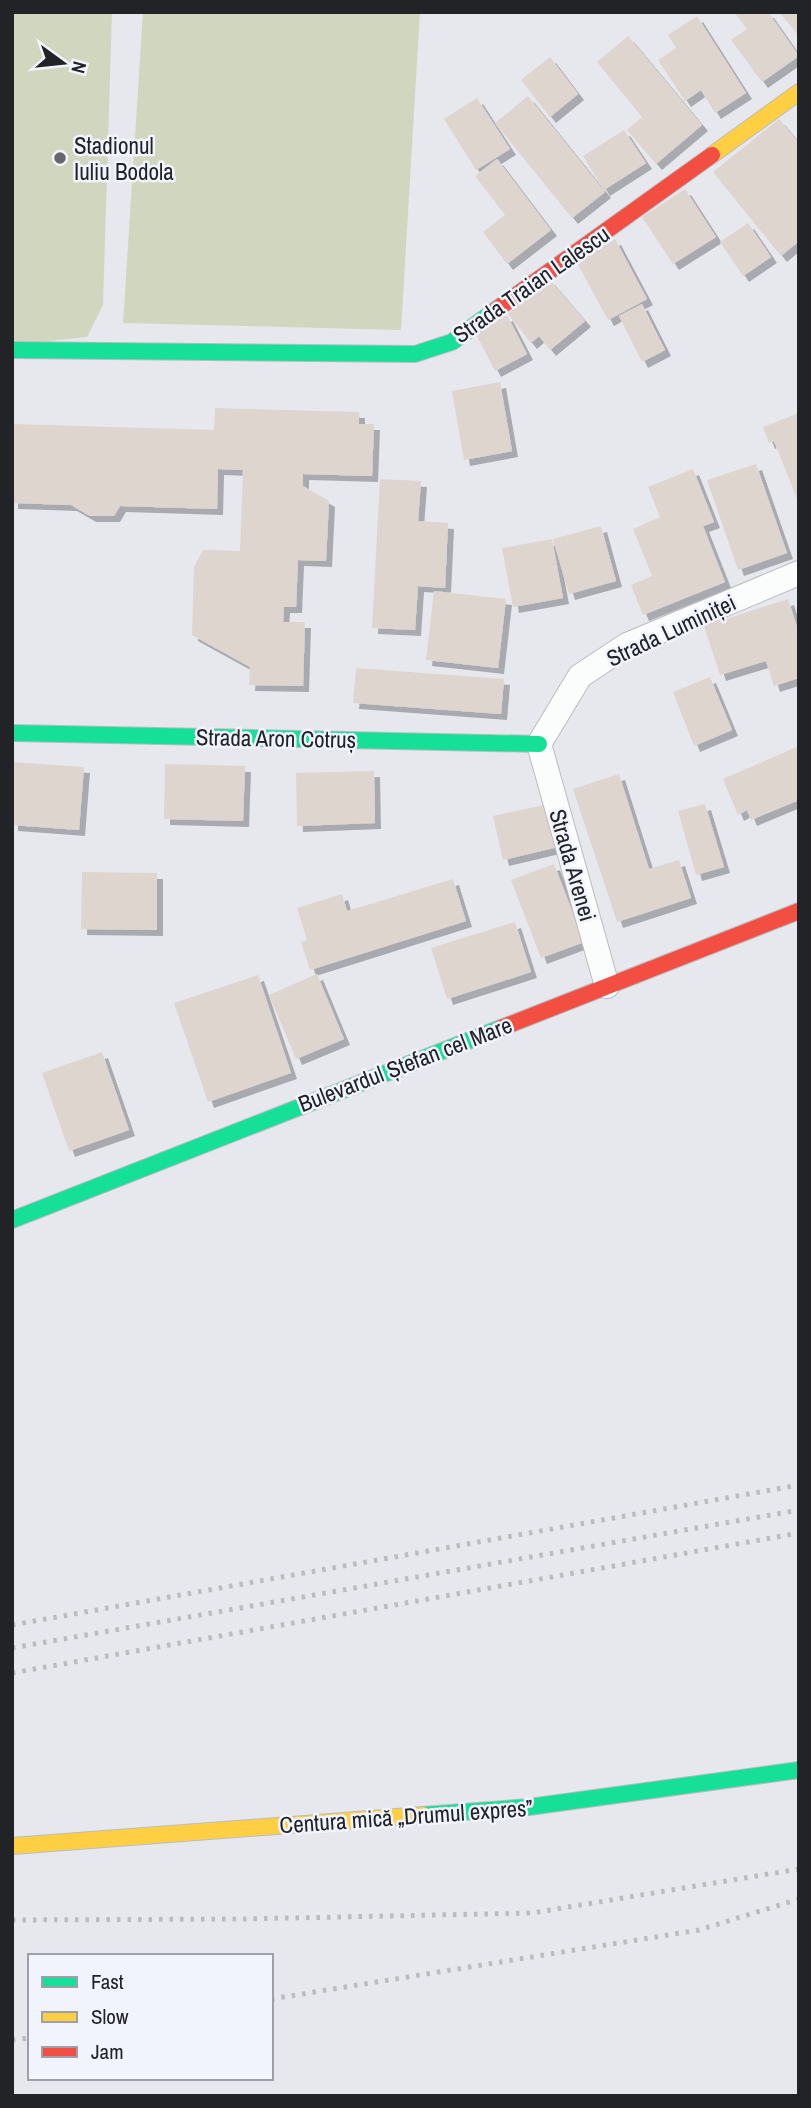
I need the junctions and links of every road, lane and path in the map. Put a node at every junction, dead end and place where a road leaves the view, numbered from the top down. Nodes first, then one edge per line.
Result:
1 (799, 92) edge
2 (12, 350) edge
3 (799, 573) edge
4 (12, 733) edge
5 (539, 744) junction
6 (799, 911) edge
7 (607, 986) junction
8 (12, 1220) edge
9 (799, 1770) edge
10 (12, 1846) edge

1 - 2 main road, Strada Traian Lalescu
3 - 5 street, Strada Luminiței
4 - 5 main road, Strada Aron Cotruș
5 - 7 street, Strada Arenei
6 - 7 main road, Bulevardul Ștefan cel Mare
7 - 8 main road, Bulevardul Ștefan cel Mare
9 - 10 main road, Centura mică „Drumul expres”

